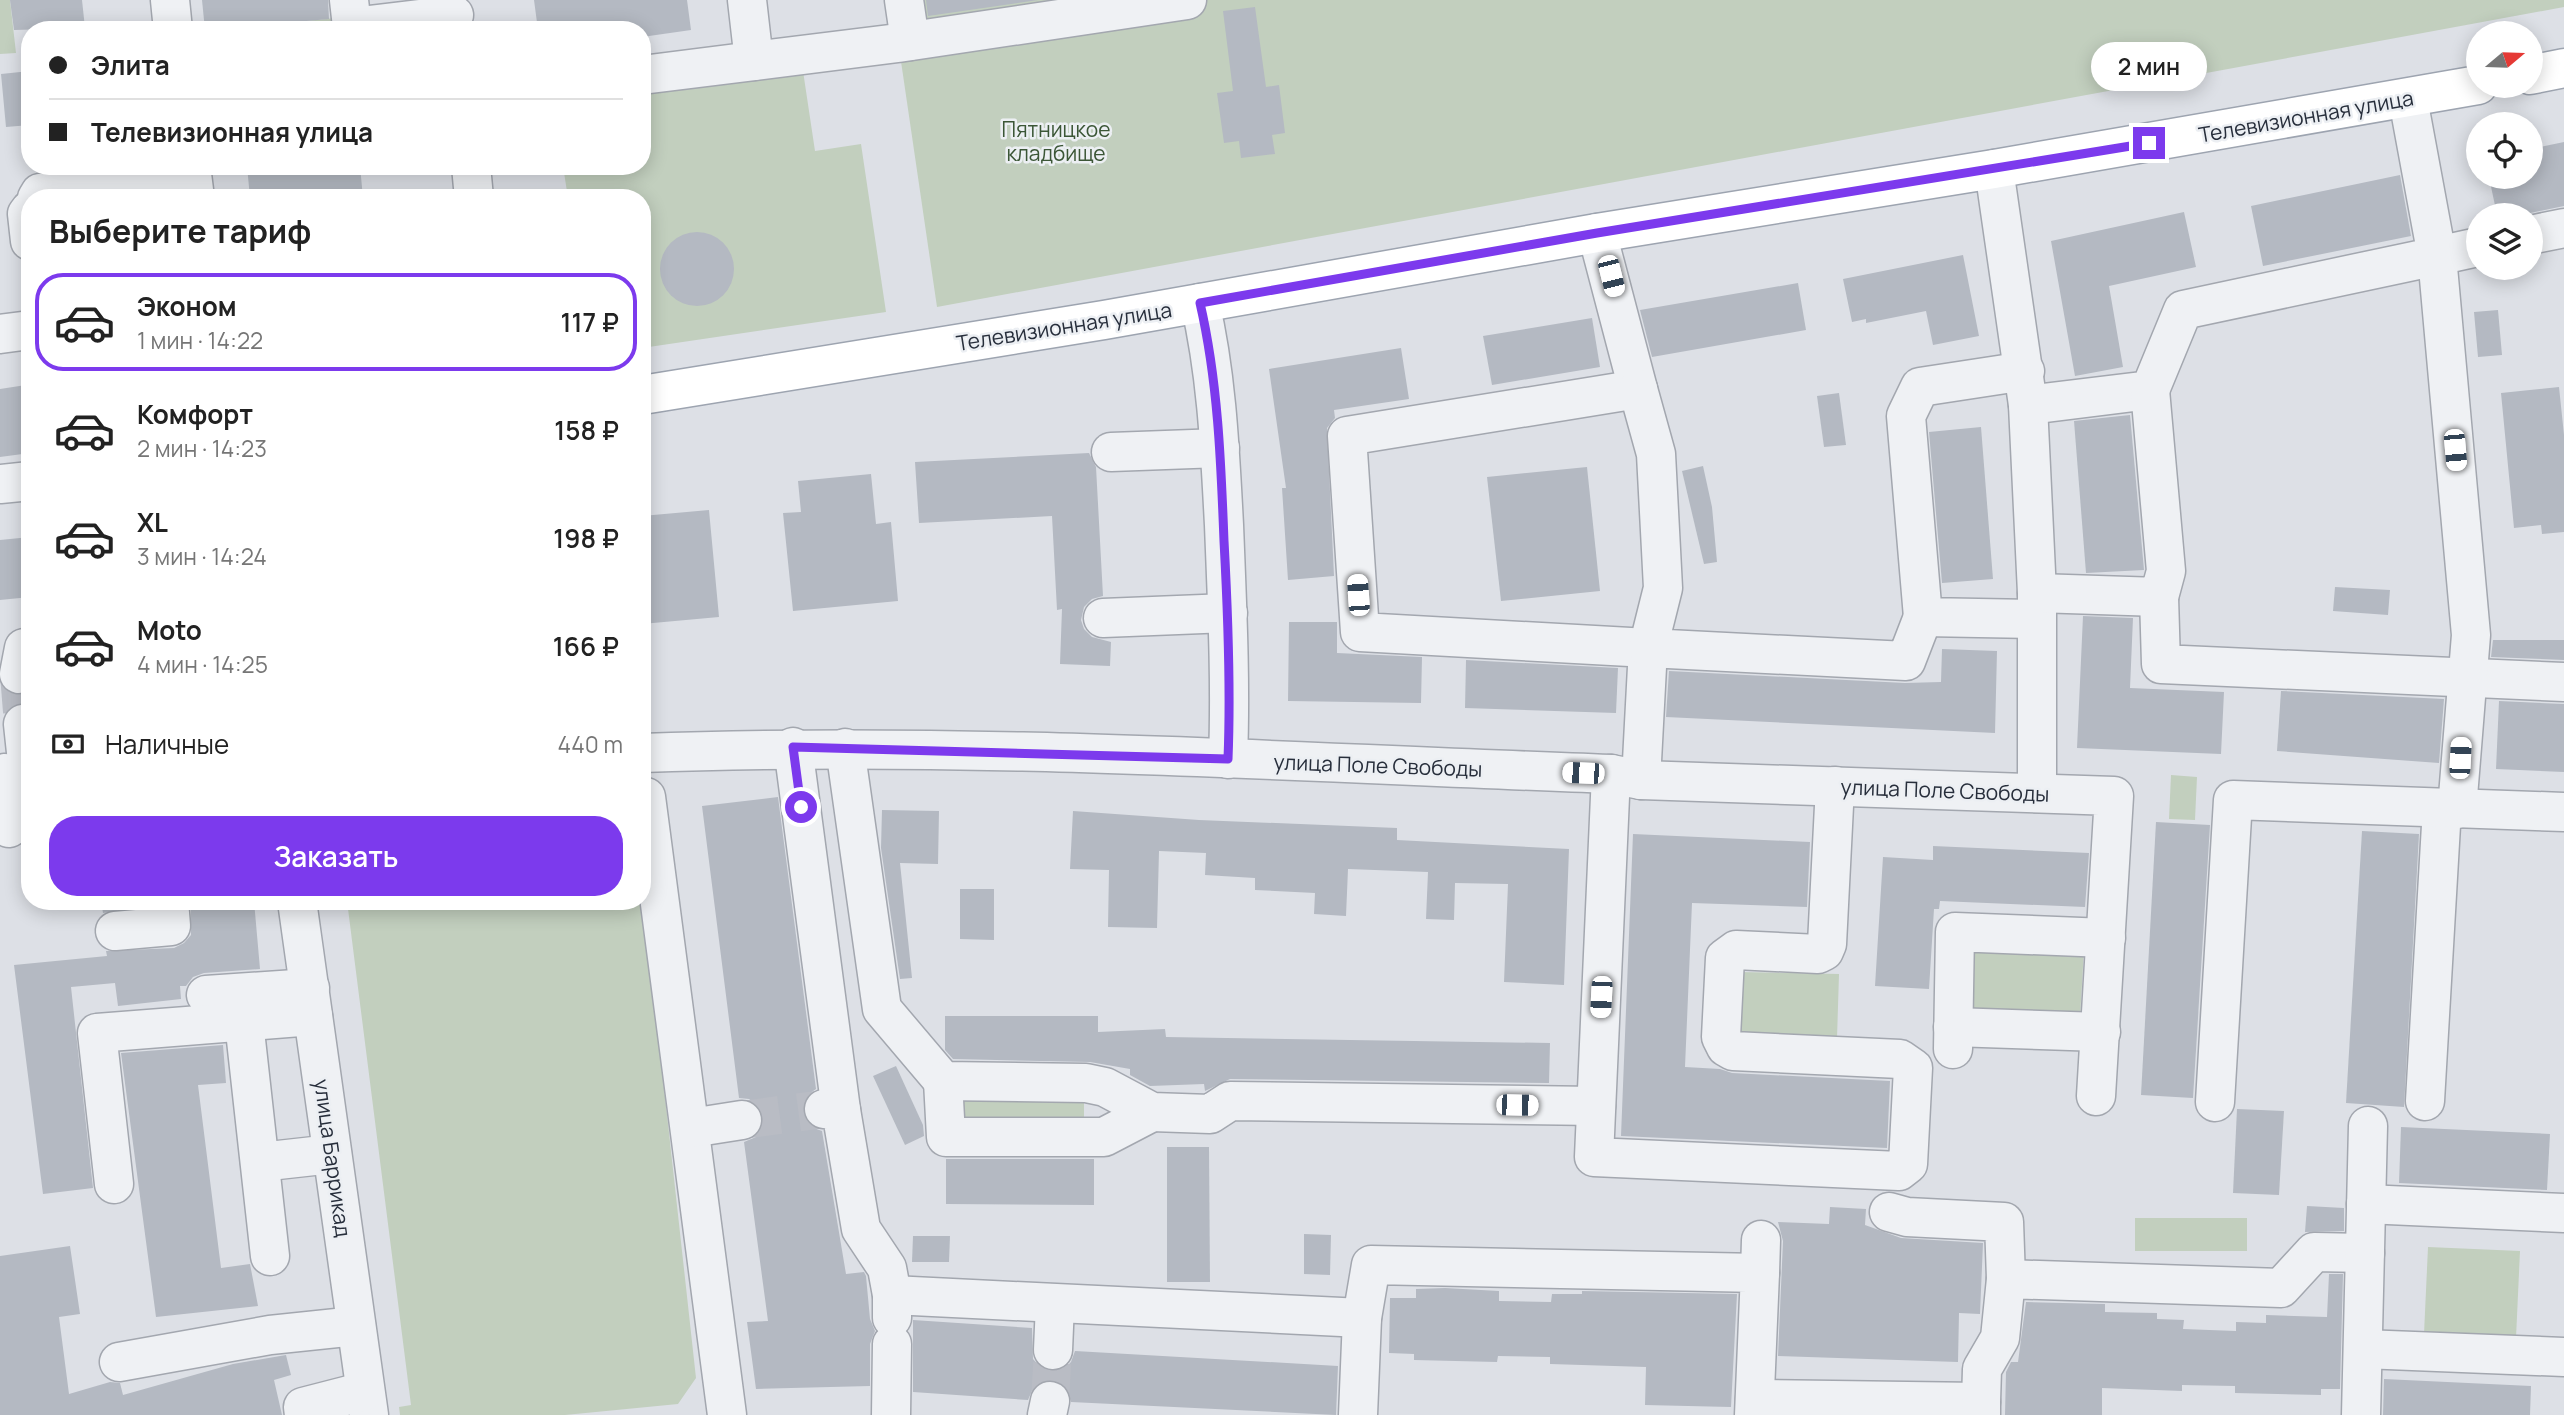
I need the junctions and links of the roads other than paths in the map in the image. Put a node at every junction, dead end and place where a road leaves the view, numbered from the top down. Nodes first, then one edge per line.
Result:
1 (170, 0) edge
2 (349, 0) edge
3 (747, 0) edge
4 (904, 0) edge
5 (1187, 0) edge
6 (454, 15) edge
7 (172, 21) edge
8 (351, 21) edge
9 (403, 21) edge
10 (910, 41) junction
11 (754, 61) junction
12 (2564, 68) edge
13 (2543, 72) edge
14 (651, 74) edge
15 (2466, 87) edge
16 (2408, 99) junction
17 (1993, 169) junction
18 (145, 175) edge
19 (63, 189) edge
20 (2564, 228) edge
21 (2543, 232) edge
22 (1597, 233) junction
23 (2466, 250) edge
24 (2437, 256) junction
25 (1200, 303) junction
26 (21, 331) edge
27 (0, 334) edge
28 (2026, 388) junction
29 (1638, 389) junction
30 (2150, 390) junction
31 (651, 394) edge
32 (1220, 448) junction
33 (1111, 452) dead end
34 (21, 482) edge
35 (0, 484) edge
36 (2159, 597) junction
37 (2037, 606) junction
38 (1228, 613) junction
39 (1923, 617) junction
40 (1103, 618) dead end
41 (1648, 648) junction
42 (2465, 678) junction
43 (2564, 682) edge
44 (21, 738) edge
45 (793, 747) junction
46 (845, 747) junction
47 (651, 753) edge
48 (1228, 759) junction
49 (16, 772) edge
50 (1626, 777) junction
51 (1835, 786) junction
52 (2037, 793) junction
53 (2450, 808) junction
54 (2564, 813) edge
55 (9, 828) dead end
56 (651, 834) edge
57 (170, 910) edge
58 (298, 910) edge
59 (115, 931) dead end
60 (2106, 938) junction
61 (206, 995) dead end
62 (312, 1002) junction
63 (244, 1022) junction
64 (2101, 1032) junction
65 (943, 1081) junction
66 (1105, 1087) junction
67 (2096, 1096) dead end
68 (2425, 1101) dead end
69 (2216, 1102) dead end
70 (1596, 1105) junction
71 (1152, 1112) junction
72 (742, 1120) tunnel mouth
73 (2368, 1126) dead end
74 (691, 1128) junction
75 (1104, 1138) junction
76 (332, 1154) junction
77 (260, 1162) junction
78 (114, 1184) dead end
79 (2366, 1204) junction
80 (1889, 1212) dead end
81 (2564, 1213) edge
82 (2365, 1252) junction
83 (270, 1256) dead end
84 (2006, 1279) junction
85 (1055, 1304) junction
86 (1362, 1318) junction
87 (892, 1319) junction
88 (356, 1325) junction
89 (2363, 1349) junction
90 (1053, 1350) tunnel mouth
91 (2564, 1357) edge
92 (119, 1362) dead end
93 (367, 1403) edge
94 (1754, 1407) edge
95 (1981, 1409) edge
96 (304, 1415) edge
97 (727, 1415) edge
98 (891, 1415) edge
99 (1358, 1415) edge
100 (2361, 1415) edge

1 - 7 street
2 - 8 street
3 - 11 street
4 - 10 street
5 - 10 street
6 - 9 street
10 - 11 street
11 - 14 street
12 - 13 main road
15 - 16 main road, Телевизионная улица
16 - 17 main road, Телевизионная улица
16 - 24 street
17 - 22 main road, Телевизионная улица
17 - 28 street
18 - 19 street
20 - 21 street
22 - 25 main road, Телевизионная улица
22 - 29 street
23 - 24 street
24 - 30 street
24 - 42 street
25 - 31 main road, Телевизионная улица
25 - 32 street
26 - 27 street
28 - 30 street
28 - 37 street
28 - 39 street
29 - 41 street
29 - 41 street
30 - 36 street
32 - 33 street
32 - 38 street
34 - 35 street
36 - 37 street
36 - 42 street
37 - 39 street
37 - 52 street
38 - 40 street
38 - 48 street
39 - 41 street
41 - 50 street
42 - 43 street
42 - 53 street
44 - 49 street
45 - 46 street, улица Поле Свободы
45 - 47 street, улица Поле Свободы
45 - 87 street
46 - 48 street, улица Поле Свободы
46 - 65 street
48 - 50 street, улица Поле Свободы
49 - 55 street
50 - 51 street, улица Поле Свободы
50 - 70 street
51 - 52 street, улица Поле Свободы
51 - 70 street
52 - 60 street, улица Поле Свободы
53 - 54 street
53 - 68 street
53 - 69 street
56 - 74 street
57 - 59 street
58 - 62 street, улица Баррикад
60 - 64 street
60 - 64 street
61 - 62 street
62 - 63 street
62 - 76 street, улица Баррикад
63 - 77 street
63 - 78 street
64 - 67 street
65 - 66 street
65 - 75 street
66 - 71 street
66 - 75 street
70 - 71 street
71 - 75 street
72 - 74 street
73 - 79 street
74 - 97 street
76 - 77 street
76 - 88 street, улица Баррикад
77 - 83 street
79 - 81 street
79 - 82 street
80 - 84 street
82 - 84 street
82 - 89 street
84 - 95 street
85 - 86 street
85 - 87 street
85 - 90 street
86 - 94 street
86 - 99 street
87 - 98 street
88 - 92 street
88 - 93 street, улица Баррикад
89 - 91 street
89 - 100 street
93 - 96 street
94 - 95 street

